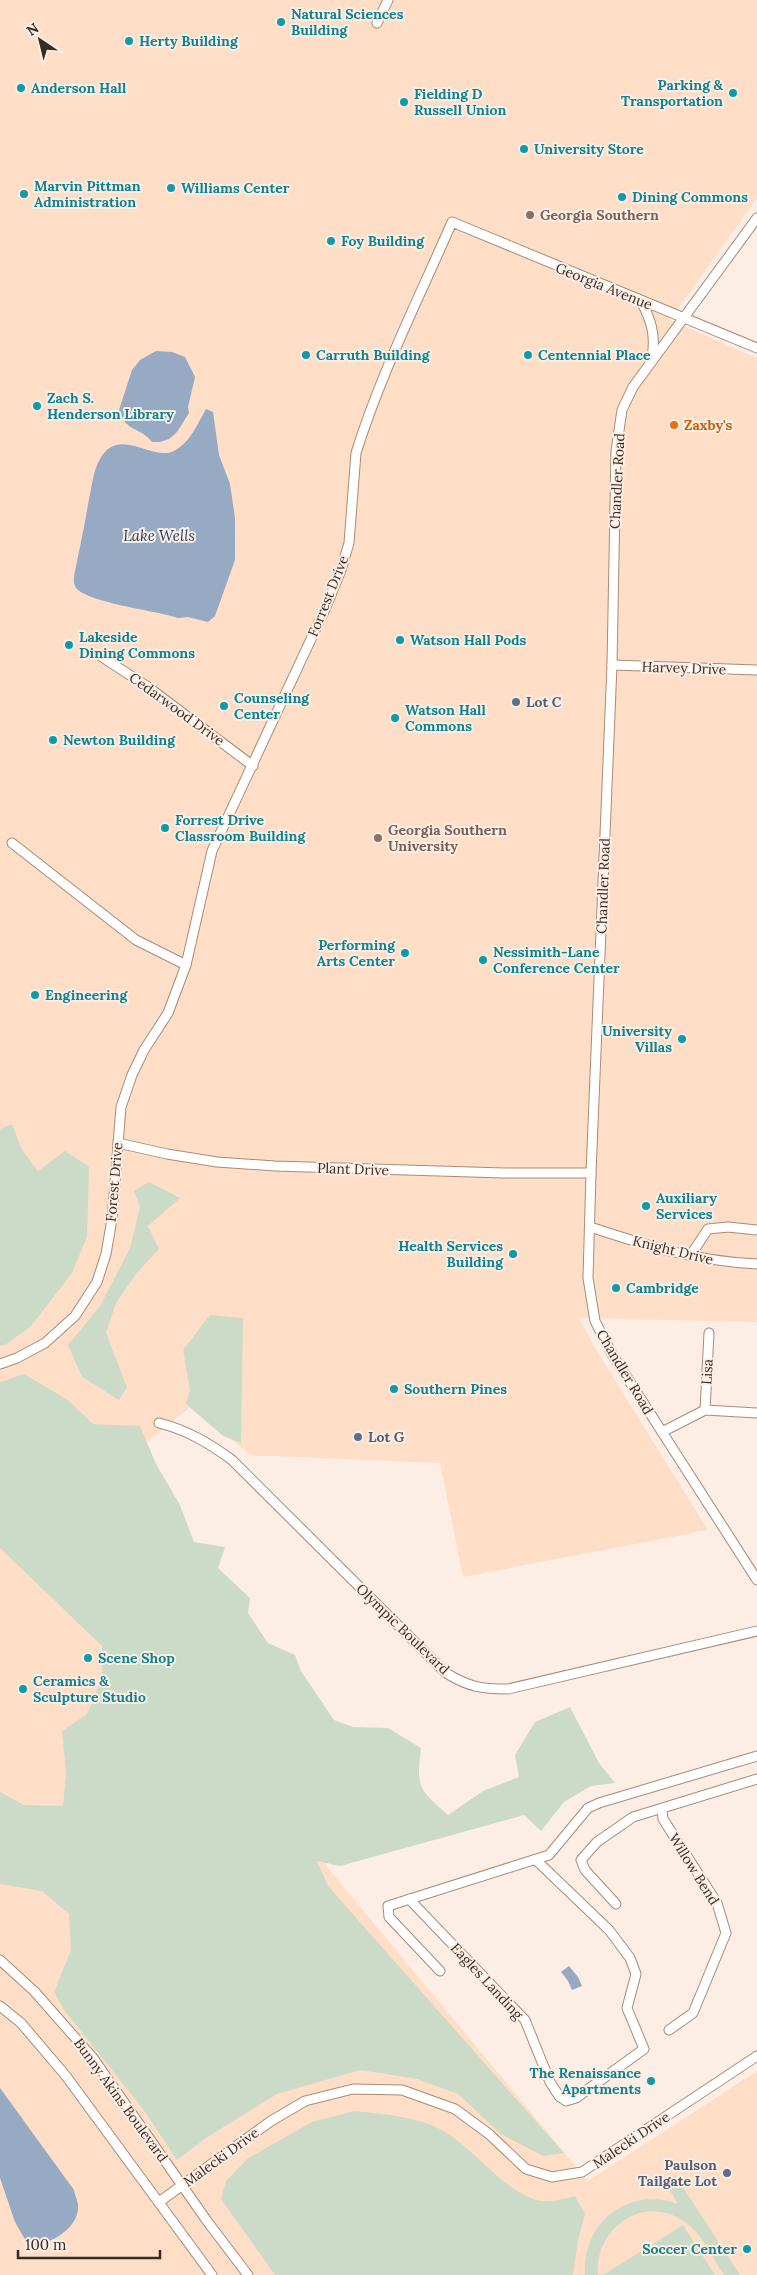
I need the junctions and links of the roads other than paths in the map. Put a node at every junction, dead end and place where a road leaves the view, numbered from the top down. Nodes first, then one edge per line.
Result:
1 (388, 0) edge
2 (377, 23) dead end
3 (757, 218) edge
4 (452, 222) joint
5 (641, 301) junction
6 (685, 319) junction
7 (757, 348) edge
8 (652, 359) junction
9 (99, 655) dead end
10 (612, 665) junction
11 (757, 670) edge
12 (253, 766) junction
13 (12, 843) dead end
14 (186, 965) junction
15 (118, 1143) junction
16 (591, 1173) junction
17 (590, 1227) junction
18 (757, 1230) edge
19 (690, 1256) junction
20 (757, 1264) edge
21 (709, 1333) dead end
22 (0, 1364) edge
23 (705, 1410) junction
24 (757, 1414) edge
25 (159, 1423) dead end
26 (662, 1432) junction
27 (757, 1580) edge
28 (757, 1631) edge
29 (757, 1756) edge
30 (757, 1779) edge
31 (662, 1810) junction
32 (536, 1860) junction
33 (409, 1899) junction
34 (616, 1904) dead end
35 (0, 1960) edge
36 (440, 1971) dead end
37 (0, 2006) edge
38 (669, 2030) dead end
39 (757, 2056) edge
40 (182, 2185) junction
41 (159, 2202) junction
42 (212, 2275) edge
43 (248, 2275) edge

1 - 2 street
3 - 6 street, Chandler Road
4 - 5 street, Georgia Avenue
4 - 12 street, Forrest Drive
5 - 6 street, Georgia Avenue
5 - 8 street
6 - 7 street, Georgia Avenue
6 - 8 street, Chandler Road
8 - 10 street, Chandler Road
9 - 12 street, Cedarwood Drive
10 - 11 street, Harvey Drive
10 - 16 street, Chandler Road
12 - 14 street, Forrest Drive
13 - 14 street
14 - 15 street, Forest Drive
15 - 16 street, Plant Drive
15 - 22 street, Forest Drive
16 - 17 street, Chandler Road
17 - 19 street, Knight Drive
17 - 26 street, Chandler Road
18 - 19 street
19 - 20 street, Knight Drive
21 - 23 street, Lisa
23 - 24 street
23 - 26 street
25 - 28 street, Olympic Boulevard
26 - 27 street, Chandler Road
29 - 32 street, Eagles Landing
30 - 31 street
31 - 34 street
31 - 38 street, Willow Bend
32 - 33 street, Eagles Landing
32 - 33 street, Eagles Landing
33 - 36 street, Eagles Landing
35 - 40 street, Bunny Akins Boulevard
37 - 41 street
39 - 40 street, Malecki Drive
40 - 41 street, Malecki Drive
40 - 43 street, Bunny Akins Boulevard
41 - 42 street

